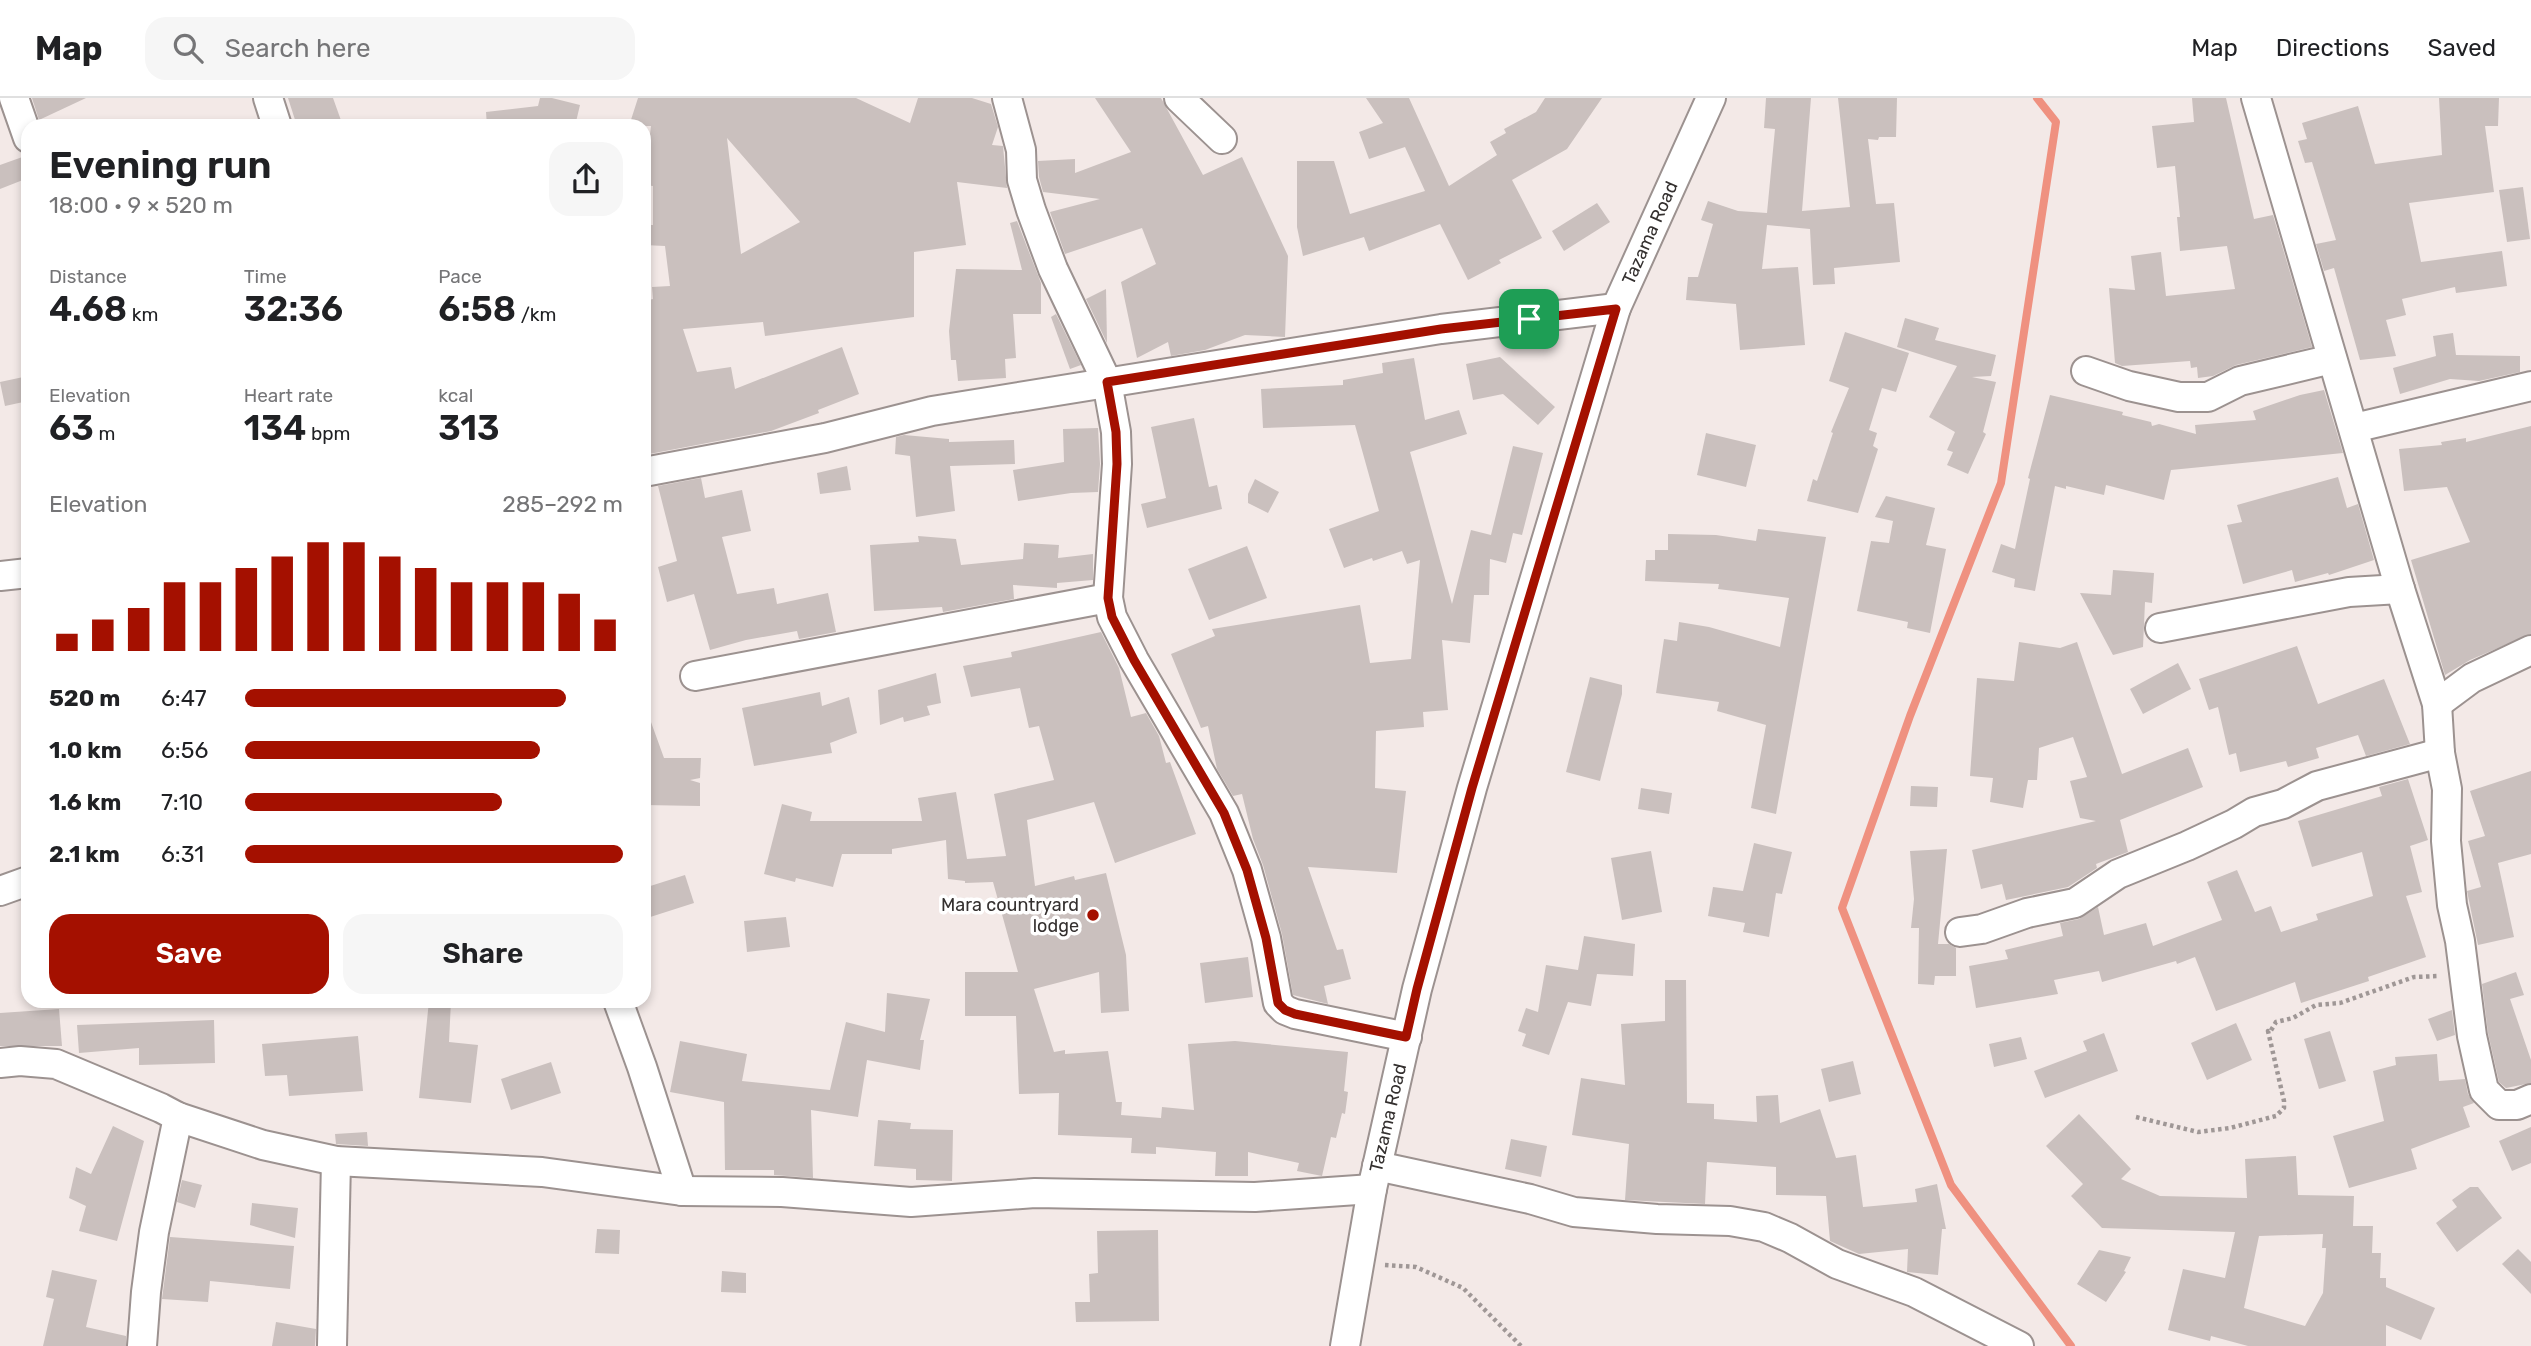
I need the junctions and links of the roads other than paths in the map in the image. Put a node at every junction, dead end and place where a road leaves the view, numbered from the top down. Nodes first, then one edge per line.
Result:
1 (14, 98) edge
2 (268, 98) edge
3 (1007, 98) edge
4 (1180, 98) edge
5 (1711, 98) edge
6 (2260, 101) edge
7 (21, 119) edge
8 (274, 119) edge
9 (1222, 139) dead end
10 (1616, 309) junction
11 (2332, 359) junction
12 (2086, 371) dead end
13 (1107, 382) junction
14 (2531, 386) edge
15 (2354, 428) junction
16 (651, 471) edge
17 (21, 574) edge
18 (0, 576) edge
19 (2400, 589) junction
20 (1108, 598) junction
21 (2160, 628) dead end
22 (2531, 650) edge
23 (695, 676) dead end
24 (2437, 704) junction
25 (2440, 752) junction
26 (21, 884) edge
27 (0, 891) edge
28 (1960, 932) dead end
29 (621, 1008) edge
30 (1406, 1037) junction
31 (0, 1063) edge
32 (2531, 1099) edge
33 (178, 1117) junction
34 (336, 1161) junction
35 (1375, 1177) junction
36 (682, 1191) junction
37 (142, 1346) edge
38 (332, 1346) edge
39 (1345, 1346) edge
40 (2019, 1346) edge

1 - 7 street
2 - 8 street
3 - 13 street
4 - 9 street
5 - 10 street, Tazama Road
6 - 11 street
10 - 13 street
10 - 30 street, Tazama Road
11 - 12 street
11 - 15 street
13 - 16 street
13 - 20 street
14 - 15 street
15 - 19 street
17 - 18 street
19 - 21 street
19 - 24 street
20 - 23 street
20 - 30 street
22 - 24 street
24 - 25 street
25 - 28 street
25 - 32 street
26 - 27 street
29 - 36 street
30 - 35 street, Tazama Road
31 - 33 street
33 - 34 street
33 - 37 street
34 - 36 street
34 - 38 street
35 - 36 street
35 - 39 street, Tazama Road
35 - 40 street

